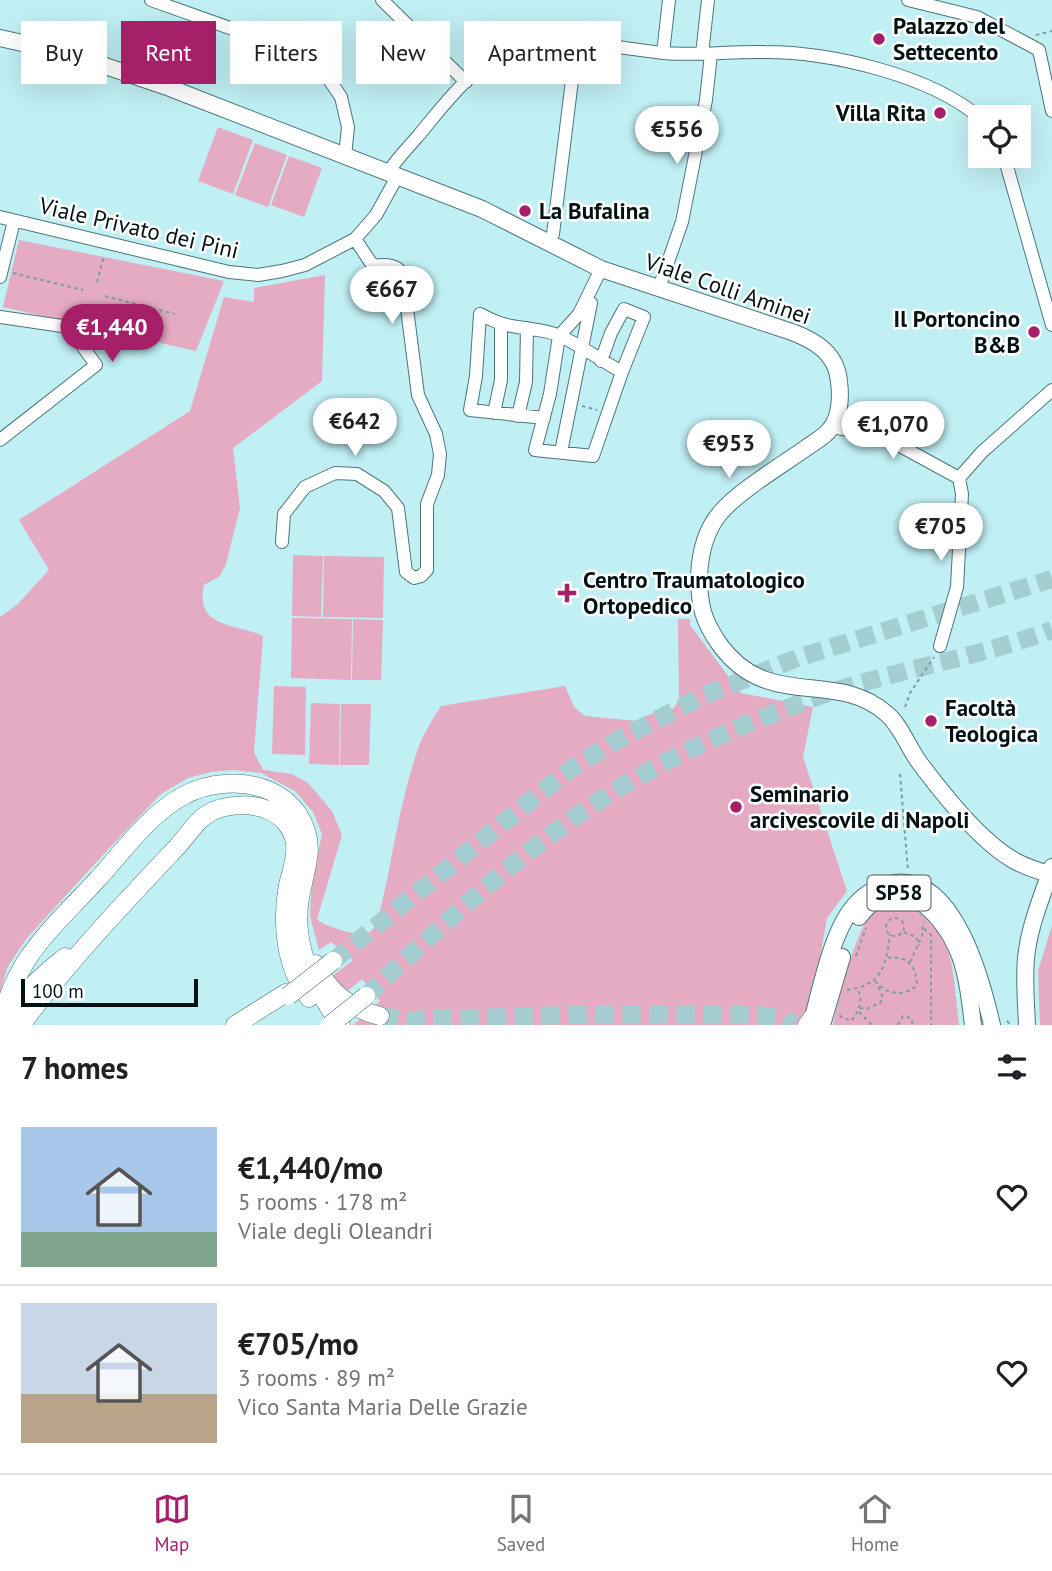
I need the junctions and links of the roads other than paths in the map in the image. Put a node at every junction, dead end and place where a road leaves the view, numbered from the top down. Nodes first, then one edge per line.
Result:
1 (151, 0) edge
2 (382, 0) edge
3 (669, 0) edge
4 (708, 0) edge
5 (908, 0) edge
6 (0, 38) edge
7 (621, 48) edge
8 (663, 53) junction
9 (706, 54) junction
10 (464, 80) edge
11 (464, 84) edge
12 (572, 84) edge
13 (968, 110) edge
14 (1052, 111) edge
15 (345, 156) junction
16 (1007, 168) edge
17 (393, 175) junction
18 (0, 217) edge
19 (14, 221) junction
20 (554, 234) dead end
21 (355, 239) junction
22 (601, 269) junction
23 (5, 274) edge
24 (661, 282) dead end
25 (0, 317) edge
26 (501, 324) junction
27 (1052, 325) edge
28 (527, 328) junction
29 (559, 336) junction
30 (582, 350) junction
31 (601, 361) junction
32 (622, 372) junction
33 (1052, 390) edge
34 (494, 413) junction
35 (518, 416) junction
36 (544, 418) junction
37 (832, 427) junction
38 (0, 440) edge
39 (561, 452) junction
40 (959, 478) junction
41 (282, 542) dead end
42 (940, 646) road end
43 (1051, 870) edge
44 (305, 874) junction
45 (97, 931) junction
46 (333, 961) tunnel mouth
47 (287, 994) junction
48 (366, 996) tunnel mouth
49 (380, 1016) tunnel mouth
50 (813, 1023) edge
51 (1000, 1023) edge
52 (0, 1025) edge
53 (8, 1025) edge
54 (22, 1025) edge
55 (235, 1025) edge
56 (255, 1025) edge
57 (330, 1025) edge
58 (340, 1025) edge
59 (973, 1025) edge
60 (1027, 1025) edge

1 - 15 street
2 - 10 street
3 - 8 street
4 - 9 street
5 - 14 street
6 - 15 main road, Viale Colli Aminei
7 - 8 street, Viale Privato dei Pini
8 - 9 street, Viale Privato dei Pini
9 - 13 street, Viale Privato dei Pini
9 - 24 street
11 - 17 street, Viale Privato dei Pini
12 - 20 street
15 - 17 main road, Viale Colli Aminei
16 - 27 street
17 - 21 street, Viale Privato dei Pini
17 - 22 main road, Viale Colli Aminei
18 - 19 street, Viale Privato dei Pini
19 - 21 street, Viale Privato dei Pini
19 - 23 street
21 - 41 street
22 - 29 street
22 - 30 street
22 - 37 main road, Viale Colli Aminei
25 - 38 street
26 - 28 street
26 - 34 street
26 - 34 street
28 - 29 street
28 - 35 street
29 - 30 street
29 - 36 street
30 - 31 street
30 - 39 street
31 - 32 street
31 - 32 street
32 - 39 street
33 - 40 street
34 - 35 street
35 - 36 street
36 - 39 street
37 - 40 street
37 - 43 main road
40 - 42 street
43 - 60 main road
44 - 49 highway
44 - 52 highway
44 - 58 highway
45 - 53 highway
45 - 54 highway
45 - 58 highway
46 - 47 highway, bridge
47 - 55 highway
47 - 56 highway
48 - 57 highway, bridge
50 - 51 main road, SP58
50 - 59 main road, SP58

